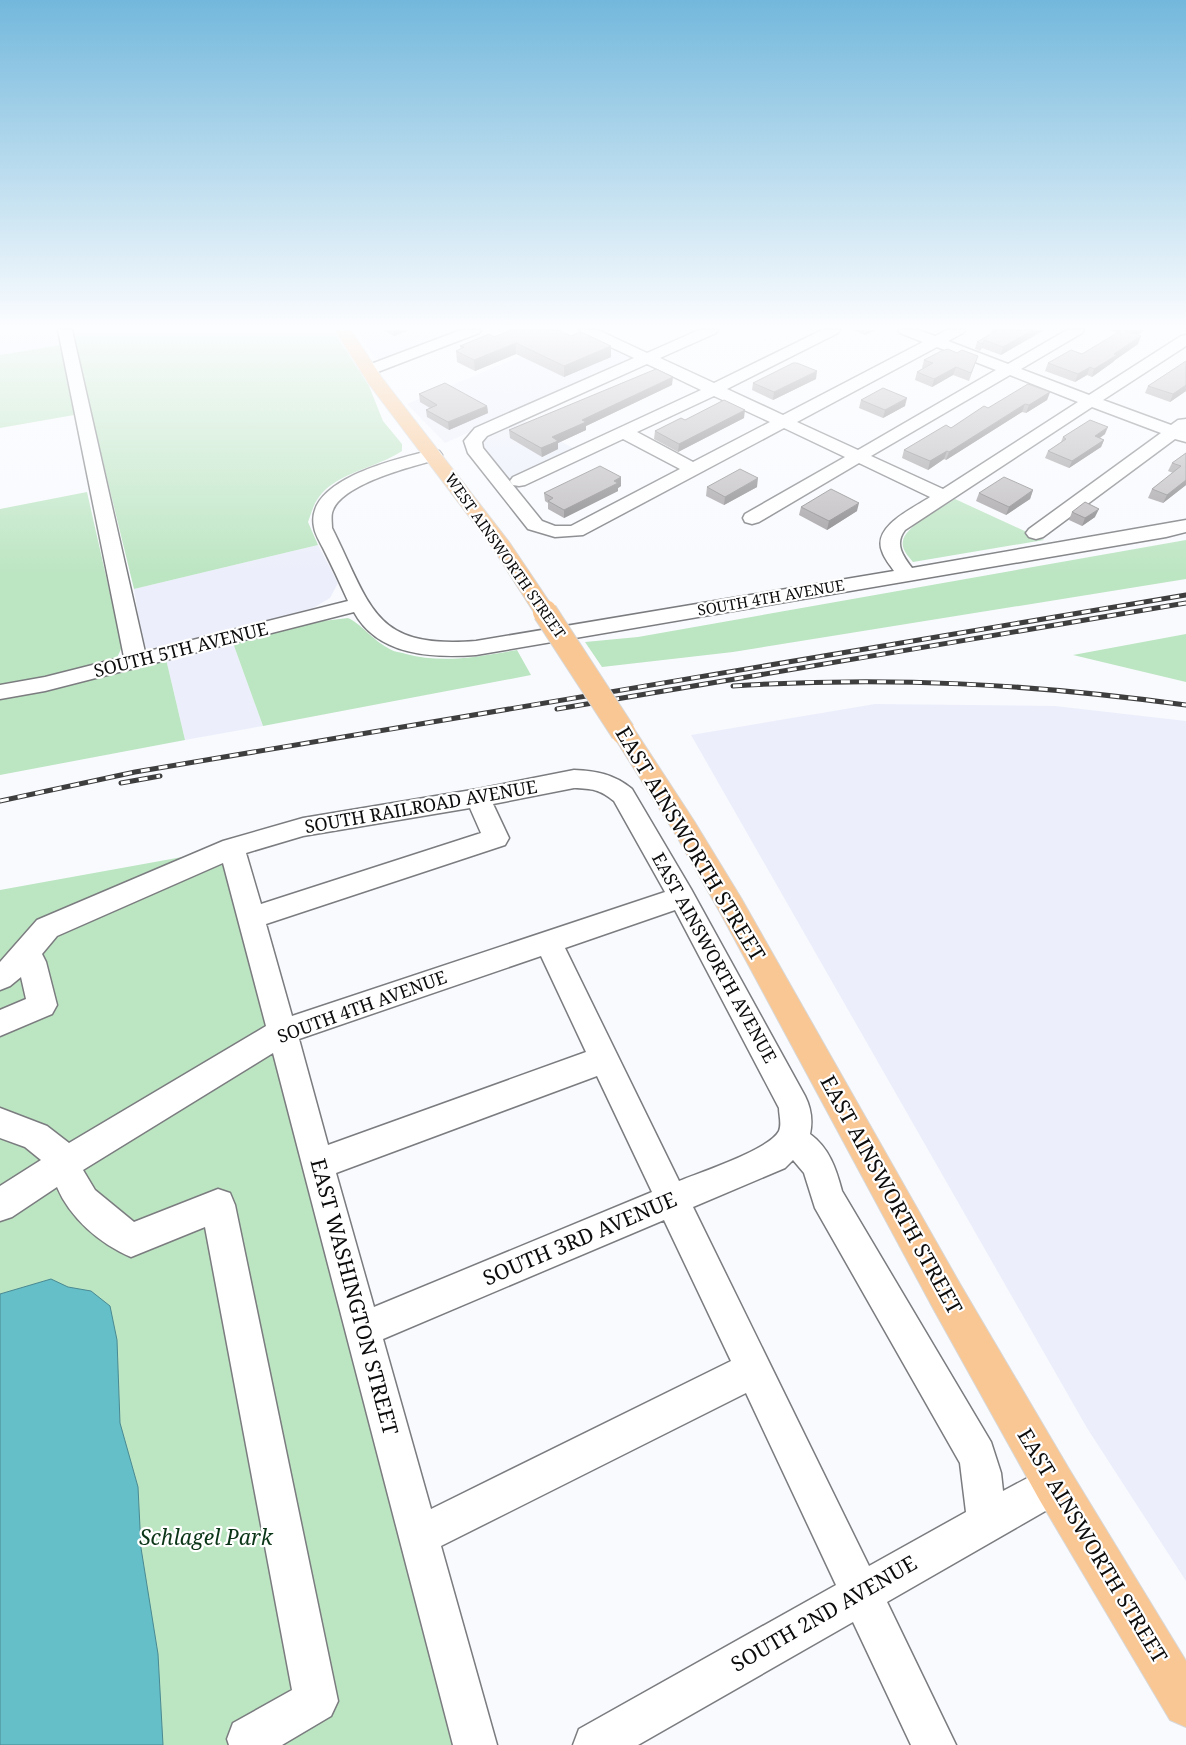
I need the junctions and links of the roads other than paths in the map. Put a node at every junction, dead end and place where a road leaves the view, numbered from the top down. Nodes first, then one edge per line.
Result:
1 (82, 411) edge
2 (400, 411) edge
3 (527, 411) edge
4 (667, 411) edge
5 (762, 411) edge
6 (804, 411) edge
7 (937, 411) edge
8 (1076, 411) edge
9 (1124, 411) edge
10 (784, 422) junction
11 (1181, 430) edge
12 (623, 432) junction
13 (433, 455) junction
14 (858, 456) junction
15 (695, 470) junction
16 (519, 481) dead end
17 (943, 496) junction
18 (752, 518) dead end
19 (1186, 526) edge
20 (1036, 533) dead end
21 (907, 575) junction
22 (363, 609) junction
23 (136, 661) junction
24 (594, 687) joint
25 (0, 692) edge
26 (611, 785) joint
27 (478, 798) junction
28 (232, 848) junction
29 (682, 897) junction
30 (251, 918) junction
31 (548, 942) junction
32 (26, 953) junction
33 (0, 978) edge
34 (0, 1023) edge
35 (282, 1032) junction
36 (605, 1059) junction
37 (0, 1123) edge
38 (792, 1140) junction
39 (64, 1164) junction
40 (318, 1164) junction
41 (674, 1199) junction
42 (0, 1205) edge
43 (363, 1330) junction
44 (754, 1369) junction
45 (1054, 1484) junction
46 (987, 1522) junction
47 (418, 1536) junction
48 (861, 1594) junction
49 (1186, 1704) edge
50 (249, 1739) dead end
51 (475, 1745) edge
52 (595, 1745) edge
53 (934, 1745) edge

1 - 23 street
2 - 13 main road, WEST AINSWORTH STREET
3 - 15 street
4 - 12 street
5 - 10 street
6 - 10 street
7 - 14 street
8 - 17 street
9 - 11 street
10 - 14 street
10 - 15 street
11 - 20 street
12 - 15 street
12 - 16 street
13 - 22 street, SOUTH 4TH AVENUE
13 - 24 main road, WEST AINSWORTH STREET, bridge
14 - 17 street
14 - 18 street
17 - 21 street
19 - 21 street, SOUTH 4TH AVENUE
21 - 22 street, SOUTH 4TH AVENUE
22 - 23 street, SOUTH 5TH AVENUE
23 - 25 street, SOUTH 5TH AVENUE
24 - 45 main road, EAST AINSWORTH STREET, bridge
26 - 27 street, SOUTH RAILROAD AVENUE
26 - 29 street, EAST AINSWORTH AVENUE
27 - 28 street, SOUTH RAILROAD AVENUE
27 - 30 street
28 - 30 street, EAST WASHINGTON STREET
28 - 32 street, SOUTH RAILROAD AVENUE
29 - 31 street, SOUTH 4TH AVENUE
29 - 38 street, EAST AINSWORTH AVENUE
30 - 35 street, EAST WASHINGTON STREET
31 - 35 street, SOUTH 4TH AVENUE
31 - 36 street
32 - 33 street, SOUTH RAILROAD AVENUE
32 - 34 street
35 - 39 street, SOUTH 4TH AVENUE
35 - 40 street, EAST WASHINGTON STREET
36 - 40 street
36 - 41 street
37 - 39 street
38 - 41 street, SOUTH 3RD AVENUE
38 - 46 street
39 - 42 street, SOUTH 4TH AVENUE
39 - 50 street
40 - 43 street, EAST WASHINGTON STREET
41 - 43 street, SOUTH 3RD AVENUE
41 - 44 street
43 - 47 street, EAST WASHINGTON STREET
44 - 47 street
44 - 48 street
45 - 46 street, SOUTH 2ND AVENUE
45 - 49 main road, EAST AINSWORTH STREET
46 - 48 street, SOUTH 2ND AVENUE
47 - 51 street, EAST WASHINGTON STREET
48 - 52 street, SOUTH 2ND AVENUE
48 - 53 street

